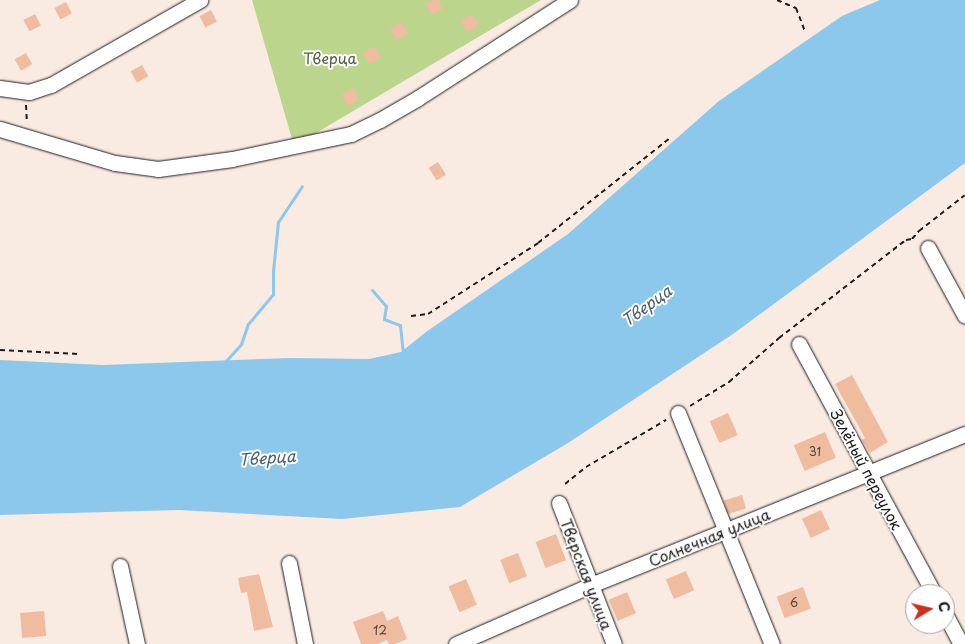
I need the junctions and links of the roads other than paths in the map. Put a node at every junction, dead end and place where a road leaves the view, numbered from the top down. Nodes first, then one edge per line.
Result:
1 (200, 0) edge
2 (570, 0) edge
3 (0, 88) edge
4 (0, 129) edge
5 (928, 248) dead end
6 (965, 316) edge
7 (799, 344) dead end
8 (678, 413) road end
9 (965, 434) edge
10 (869, 472) junction
11 (559, 503) dead end
12 (726, 530) junction
13 (289, 563) dead end
14 (120, 566) dead end
15 (929, 584) edge
16 (591, 585) junction
17 (955, 633) edge
18 (137, 644) edge
19 (305, 644) edge
20 (456, 644) edge
21 (614, 644) edge
22 (772, 644) edge
23 (961, 644) edge

1 - 3 street
2 - 4 street
5 - 6 street
7 - 10 street, Зелёный переулок
8 - 12 street
9 - 10 street, Солнечная улица
10 - 12 street, Солнечная улица
10 - 15 street, Зелёный переулок
11 - 16 street, Тверская улица
12 - 16 street, Солнечная улица
12 - 22 street
13 - 19 street
14 - 18 street
16 - 20 street, Солнечная улица
16 - 21 street, Тверская улица
17 - 23 street

